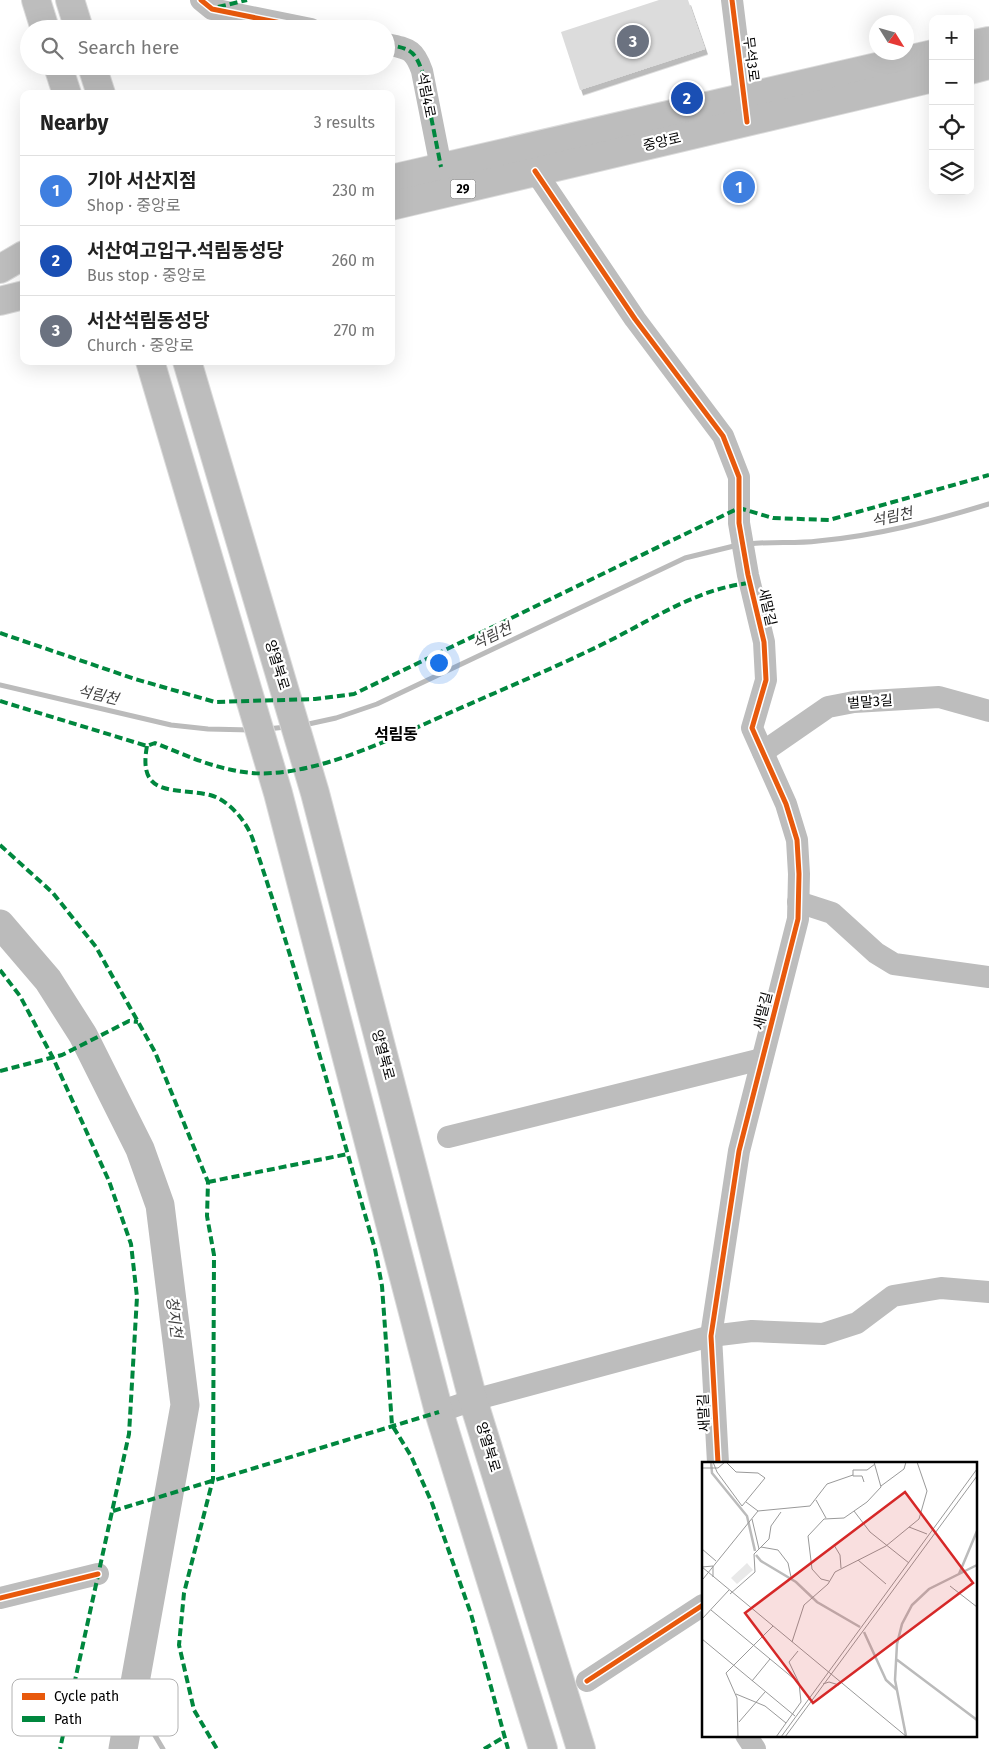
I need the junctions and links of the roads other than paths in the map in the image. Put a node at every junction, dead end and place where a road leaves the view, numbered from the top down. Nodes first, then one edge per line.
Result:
1 (36, 0) edge
2 (70, 0) edge
3 (247, 0) edge
4 (732, 0) edge
5 (206, 4) edge
6 (43, 20) edge
7 (77, 20) edge
8 (273, 20) edge
9 (989, 41) edge
10 (974, 44) edge
11 (395, 46) edge
12 (929, 55) edge
13 (989, 65) edge
14 (974, 69) edge
15 (61, 75) edge
16 (95, 75) edge
17 (929, 79) edge
18 (66, 90) edge
19 (100, 90) edge
20 (745, 110) junction
21 (441, 167) junction
22 (535, 171) junction
23 (395, 178) edge
24 (395, 205) edge
25 (20, 258) edge
26 (20, 267) edge
27 (0, 270) edge
28 (20, 296) edge
29 (0, 301) edge
30 (20, 314) edge
31 (0, 316) edge
32 (141, 365) edge
33 (151, 365) edge
34 (193, 367) edge
35 (159, 392) junction
36 (989, 711) edge
37 (763, 752) junction
38 (798, 902) junction
39 (989, 976) edge
40 (762, 1059) junction
41 (448, 1137) dead end
42 (989, 1292) edge
43 (712, 1336) junction
44 (473, 1400) junction
45 (439, 1412) junction
46 (718, 1462) edge
47 (98, 1574) dead end
48 (0, 1598) edge
49 (702, 1605) edge
50 (587, 1681) dead end
51 (747, 1736) edge
52 (543, 1749) edge
53 (581, 1749) edge
54 (756, 1749) edge

1 - 6 main road
2 - 7 main road
3 - 5 street
4 - 20 street, 무석3로
5 - 8 street
9 - 10 main road
11 - 21 street, 석림4로
12 - 20 main road, 중앙로 / 29
13 - 14 main road
15 - 18 main road
16 - 19 main road
17 - 20 main road, 중앙로 / 29
20 - 21 main road, 중앙로 / 29
20 - 22 main road, 중앙로 / 29
21 - 23 main road, 중앙로 / 29
22 - 24 main road, 중앙로 / 29
22 - 37 street, 새말길
25 - 27 main road
26 - 27 main road
28 - 29 main road
30 - 31 main road
32 - 35 main road
33 - 35 main road
34 - 44 main road, 양열북로
35 - 45 main road
36 - 37 street, 벌말3길
37 - 38 street, 새말길
38 - 39 street
38 - 40 street, 새말길
40 - 41 street
40 - 43 street, 새말길
42 - 43 street
43 - 44 street
43 - 46 street, 새말길
44 - 45 street
44 - 53 main road, 양열북로
45 - 52 main road
47 - 48 street
49 - 50 street
51 - 54 street

